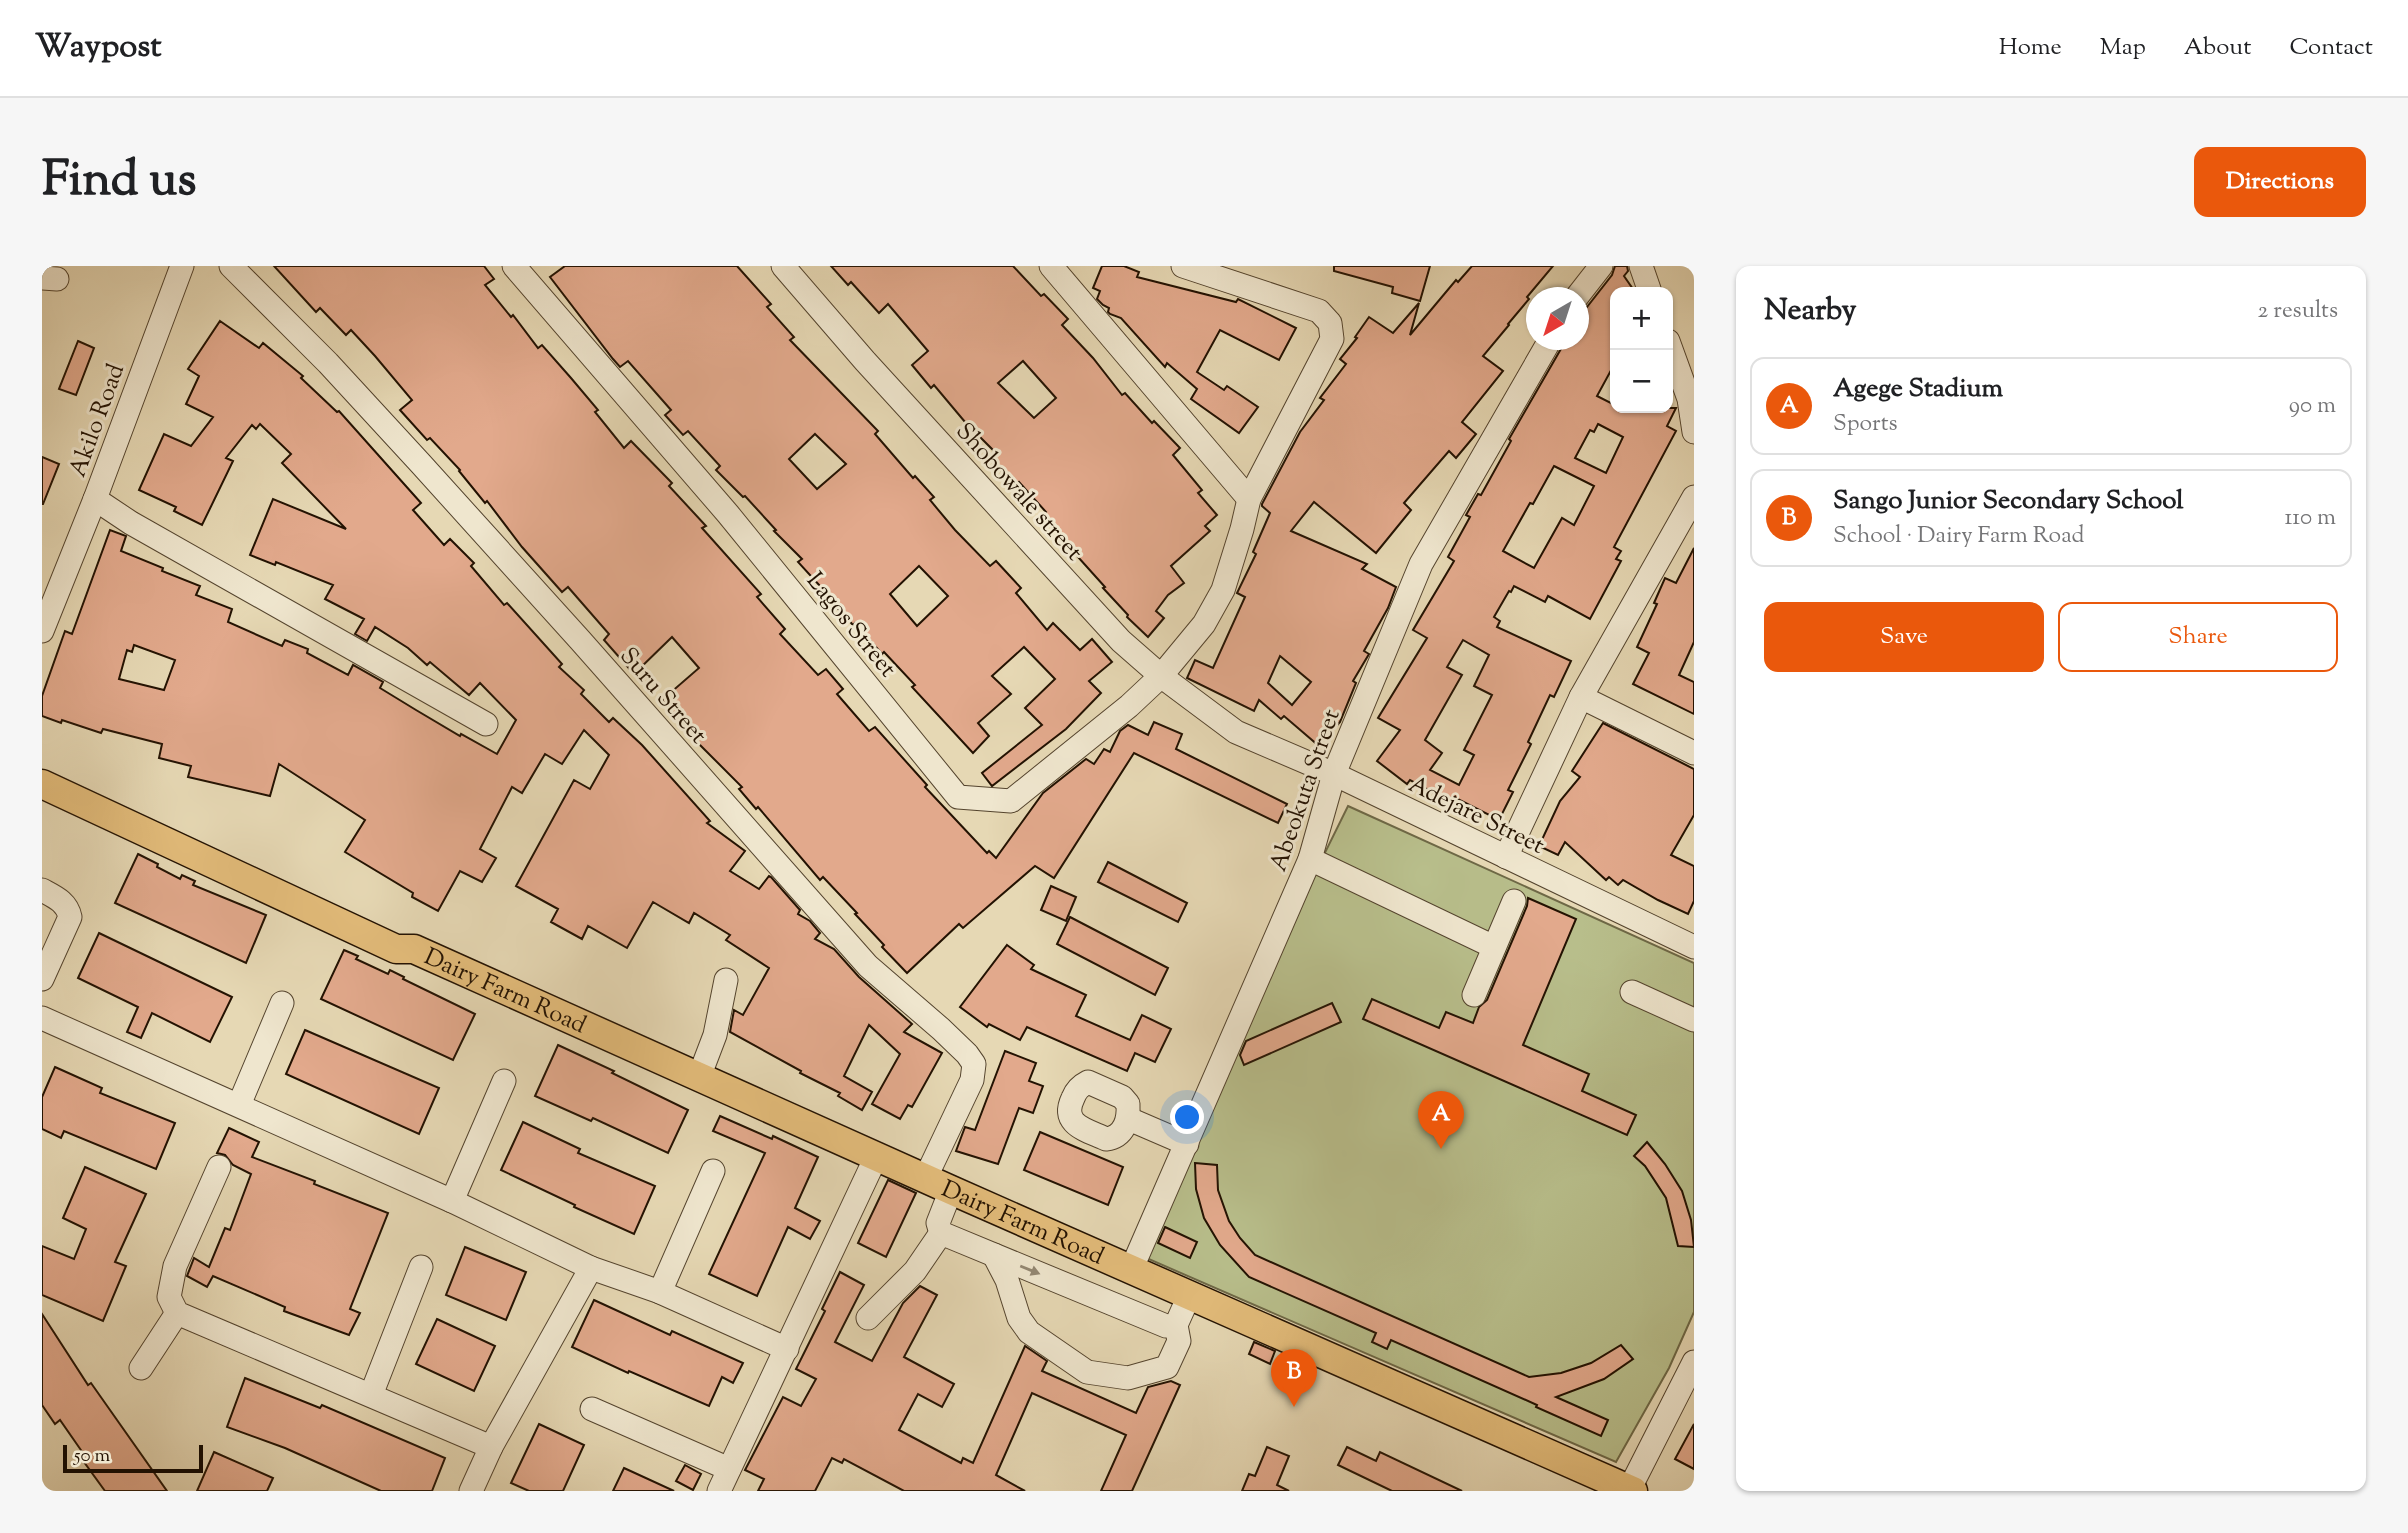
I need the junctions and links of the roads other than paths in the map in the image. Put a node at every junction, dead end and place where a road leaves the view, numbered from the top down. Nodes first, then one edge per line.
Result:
1 (182, 266) edge
2 (231, 266) edge
3 (514, 266) edge
4 (783, 266) edge
5 (1051, 266) edge
6 (1183, 266) edge
7 (1601, 266) edge
8 (1641, 266) edge
9 (1585, 287) edge
10 (1648, 287) edge
11 (1544, 350) edge
12 (1671, 350) edge
13 (1694, 432) edge
14 (1694, 497) edge
15 (95, 499) junction
16 (1249, 499) junction
17 (42, 631) edge
18 (1161, 676) junction
19 (1581, 697) junction
20 (486, 724) dead end
21 (1236, 732) joint
22 (1694, 753) edge
23 (42, 766) edge
24 (1334, 774) junction
25 (42, 784) edge
26 (1506, 858) junction
27 (1310, 859) junction
28 (42, 890) edge
29 (1514, 901) dead end
30 (1494, 947) junction
31 (1694, 947) edge
32 (414, 949) junction
33 (42, 979) edge
34 (726, 980) dead end
35 (1632, 992) dead end
36 (1474, 995) dead end
37 (282, 1003) dead end
38 (42, 1018) edge
39 (1694, 1020) edge
40 (699, 1077) junction
41 (504, 1081) dead end
42 (239, 1105) junction
43 (1129, 1119) dead end
44 (1187, 1144) junction
45 (876, 1157) junction
46 (219, 1167) dead end
47 (713, 1171) dead end
48 (925, 1179) junction
49 (951, 1190) junction
50 (452, 1201) junction
51 (941, 1233) junction
52 (993, 1255) junction
53 (421, 1267) dead end
54 (591, 1268) junction
55 (1131, 1270) junction
56 (660, 1292) junction
57 (1189, 1296) junction
58 (177, 1313) junction
59 (868, 1318) dead end
60 (1176, 1325) junction
61 (787, 1349) junction
62 (1693, 1367) edge
63 (141, 1368) dead end
64 (371, 1395) junction
65 (592, 1409) dead end
66 (491, 1447) junction
67 (729, 1469) junction
68 (1631, 1490) edge
69 (471, 1491) edge
70 (719, 1491) edge

1 - 15 street, Akilo Road
2 - 48 street, Suru Street
3 - 18 street, Lagos Street
4 - 18 street, Shobowale street
5 - 16 street
6 - 16 street, Lagos Street
7 - 9 street
8 - 10 street
11 - 24 street, Abeokuta Street
12 - 13 street
14 - 19 street
15 - 17 street, Akilo Road
15 - 20 street
16 - 18 street, Lagos Street
18 - 21 street, Shobowale street
19 - 22 street
19 - 26 street
21 - 24 street, Adejare Street
23 - 32 main road, Dairy Farm Road
24 - 26 street, Adejare Street
24 - 27 street, Abeokuta Street
25 - 32 main road, Dairy Farm Road
26 - 31 street, Adejare Street
27 - 30 street
27 - 44 street, Abeokuta Street
28 - 33 street
29 - 30 street
30 - 36 street
32 - 40 main road, Dairy Farm Road
34 - 40 street
35 - 39 street
37 - 42 street
38 - 42 street
40 - 45 main road, Dairy Farm Road
41 - 50 street
42 - 50 street
43 - 44 street
44 - 55 street, Abeokuta Street
45 - 48 main road, Dairy Farm Road
45 - 61 street
46 - 58 street
47 - 56 street
48 - 49 main road, Dairy Farm Road
49 - 51 street
49 - 55 main road, Dairy Farm Road
50 - 54 street
51 - 52 street
51 - 59 street
52 -> 60 street
52 - 60 street
53 - 64 street
54 - 56 street
54 - 66 street
55 - 57 main road, Dairy Farm Road
56 - 61 street
57 - 60 street
57 - 68 main road, Dairy Farm Road
58 - 63 street
58 - 64 street
61 - 67 street
62 - 68 street
64 - 66 street
65 - 67 street
66 - 69 street
67 - 70 street

